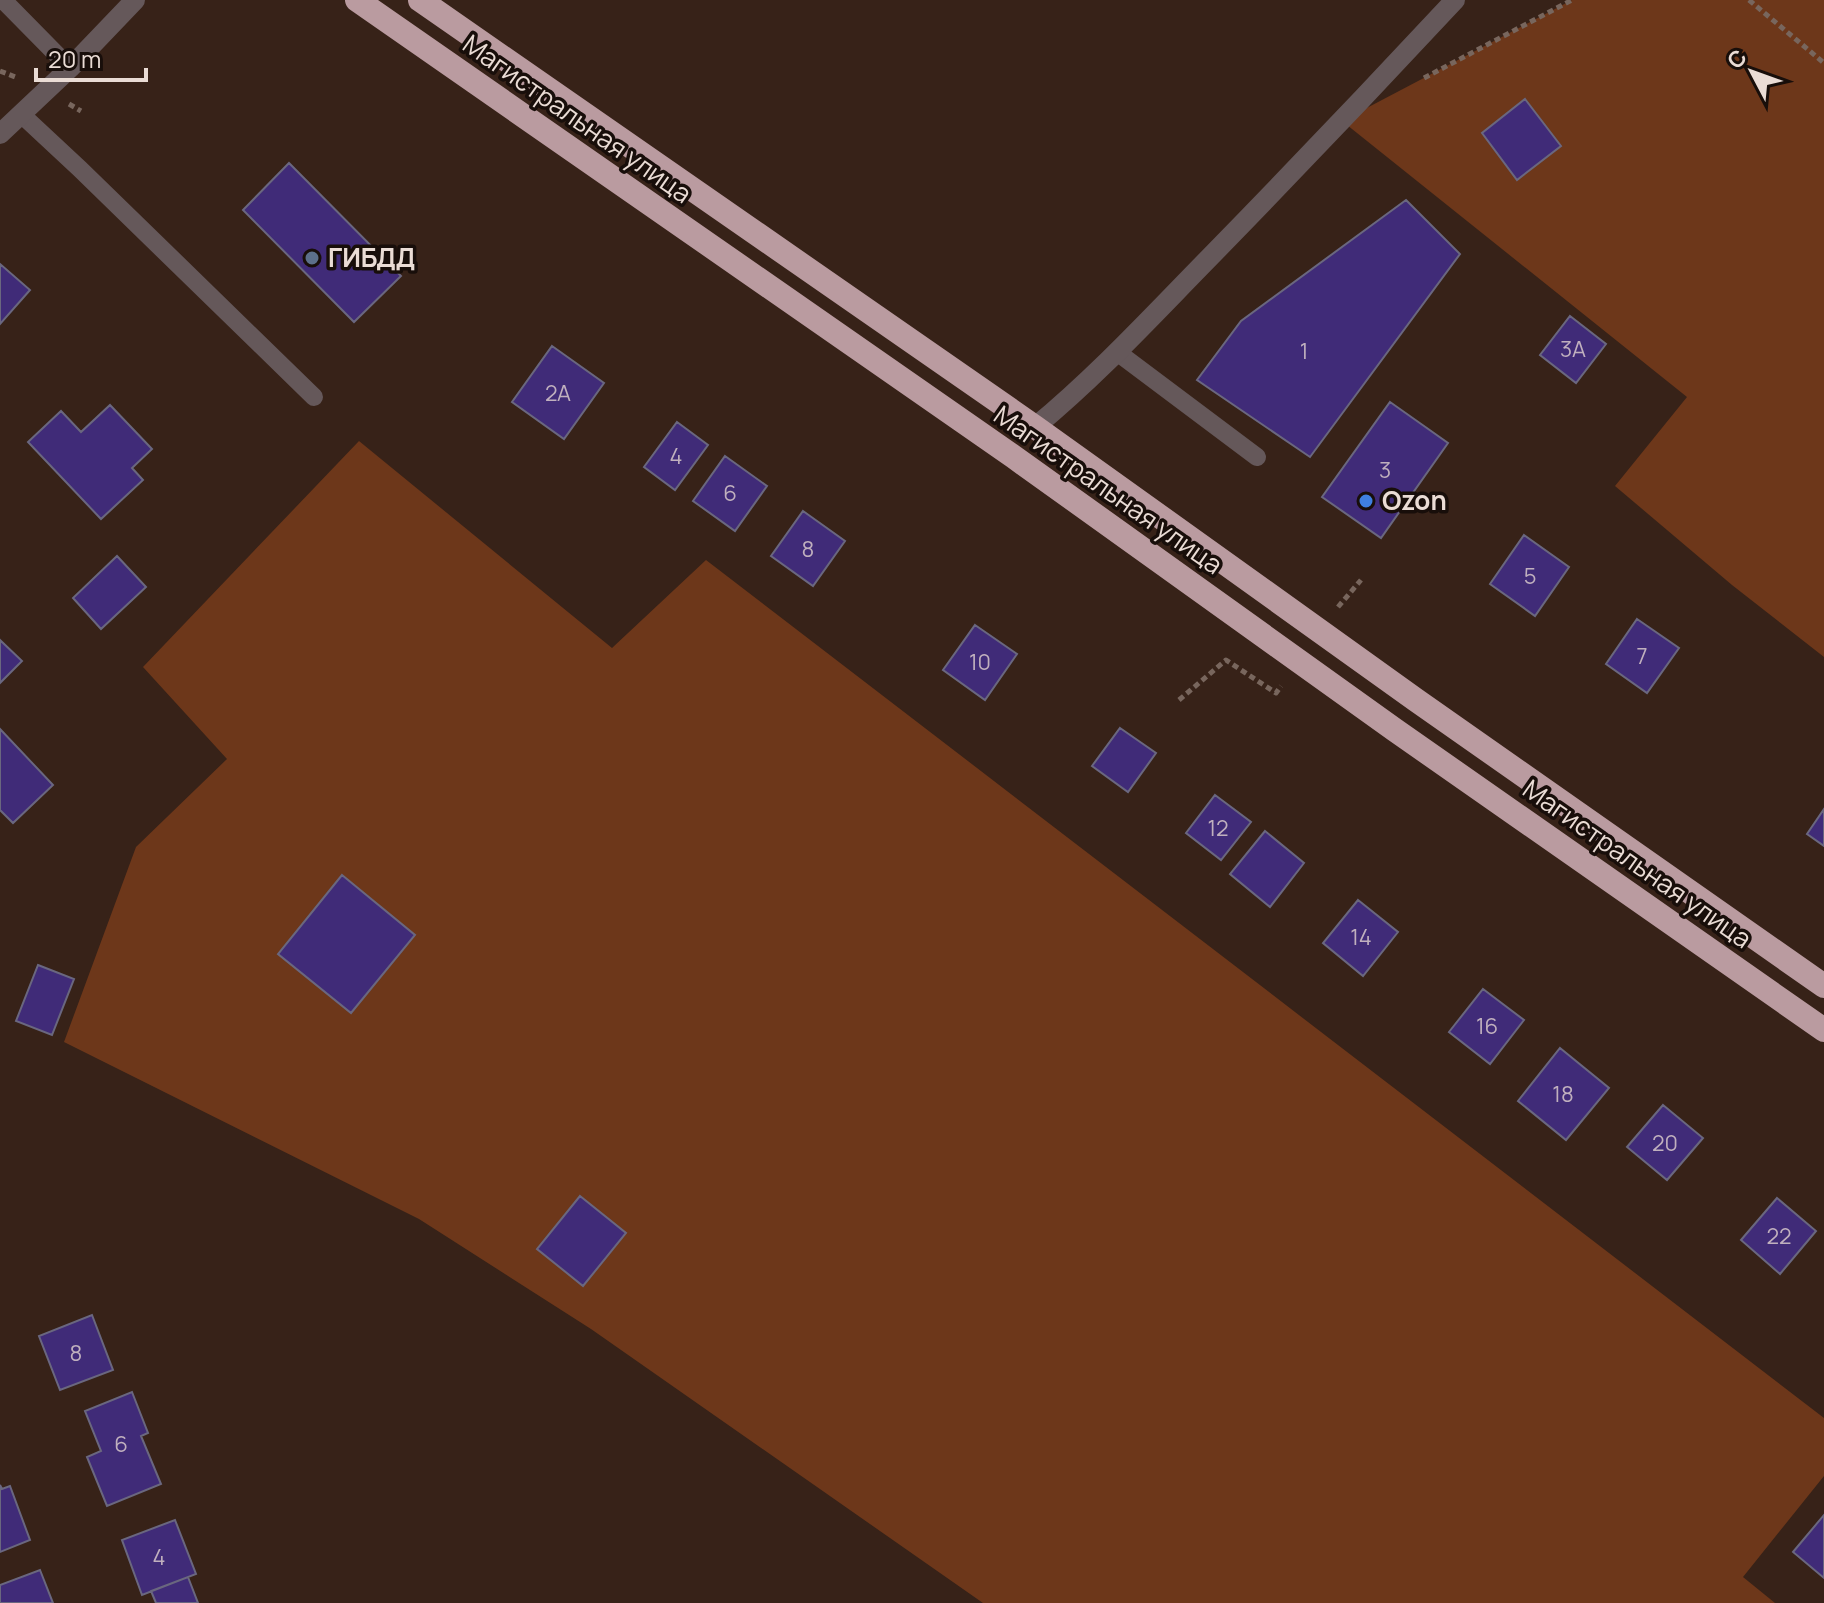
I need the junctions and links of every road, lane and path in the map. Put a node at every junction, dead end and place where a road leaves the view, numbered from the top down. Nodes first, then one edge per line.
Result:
1 (3, 0) edge
2 (135, 0) edge
3 (357, 0) edge
4 (420, 0) edge
5 (1455, 0) edge
6 (1572, 0) edge
7 (1749, 0) edge
8 (1824, 63) edge
9 (70, 68) junction
10 (1423, 78) dead end
11 (21, 114) junction
12 (0, 134) edge
13 (1117, 352) junction
14 (314, 397) dead end
15 (1035, 427) junction
16 (1257, 457) dead end
17 (1824, 986) edge
18 (1824, 1030) edge

1 - 9 lane
2 - 9 street
3 - 18 highway, Магистральная улица
4 - 15 highway, Магистральная улица
5 - 13 street
6 - 10 path
7 - 8 path
9 - 11 street
11 - 12 street
11 - 14 lane
13 - 15 street
13 - 16 lane
15 - 17 highway, Магистральная улица

